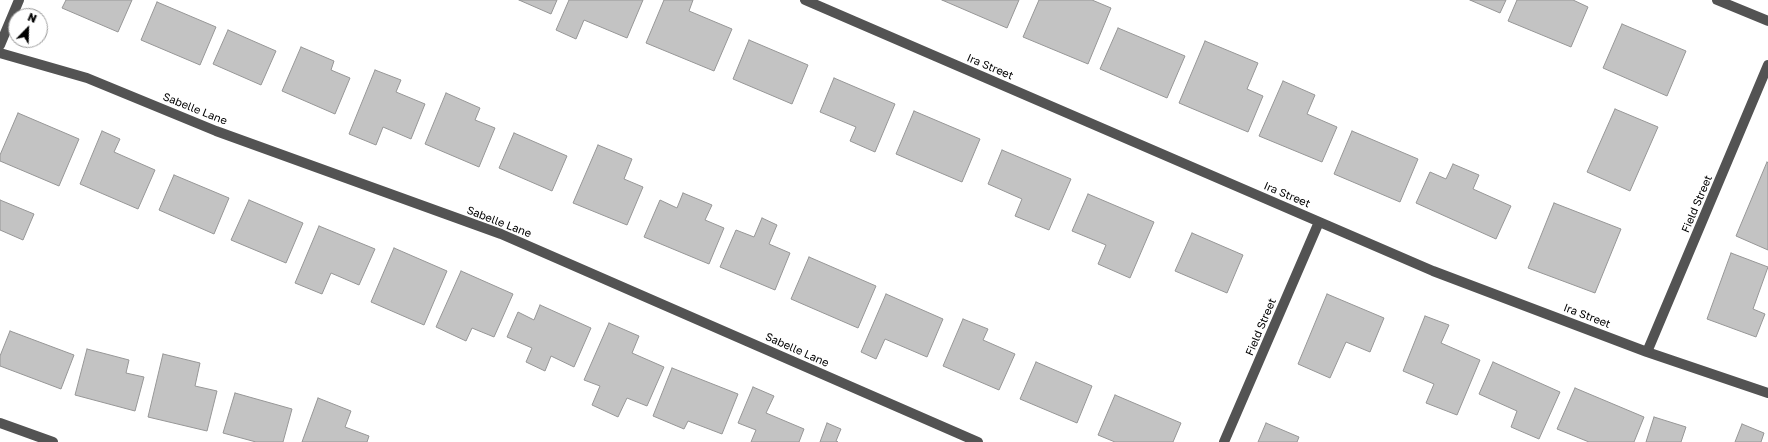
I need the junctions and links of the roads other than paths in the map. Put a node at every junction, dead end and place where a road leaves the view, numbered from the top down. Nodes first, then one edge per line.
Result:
1 (19, 0) edge
2 (805, 0) edge
3 (1717, 0) edge
4 (1768, 21) edge
5 (0, 46) edge
6 (0, 53) edge
7 (1768, 65) edge
8 (1319, 222) junction
9 (1647, 352) junction
10 (1768, 393) edge
11 (0, 423) edge
12 (53, 442) edge
13 (978, 442) edge
14 (1224, 442) edge

1 - 5 street
2 - 8 street, Ira Street
3 - 4 street
6 - 13 street, Sabelle Lane
7 - 9 street, Field Street
8 - 9 street, Ira Street
8 - 14 street, Field Street
9 - 10 street, Ira Street
11 - 12 street

